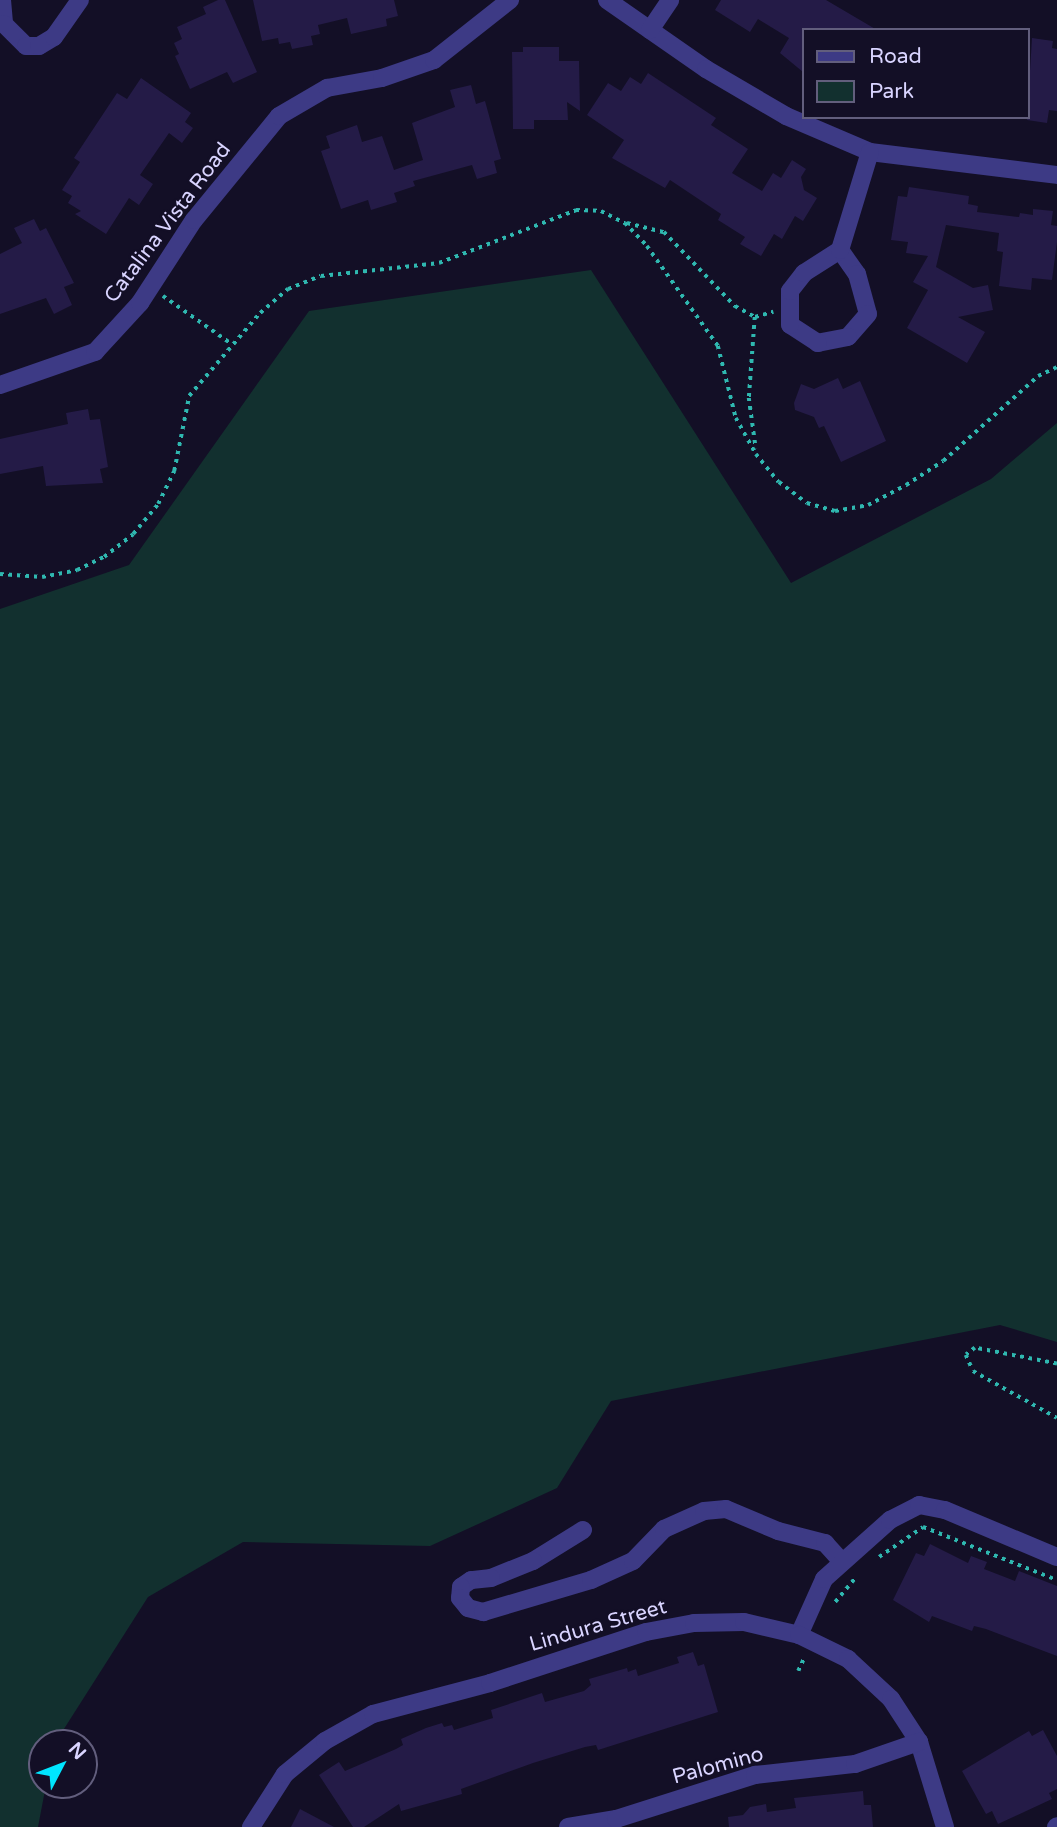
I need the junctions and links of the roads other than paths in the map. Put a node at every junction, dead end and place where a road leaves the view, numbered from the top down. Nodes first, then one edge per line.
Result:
1 (2, 0) edge
2 (80, 0) edge
3 (510, 0) edge
4 (607, 0) edge
5 (670, 0) edge
6 (650, 30) junction
7 (870, 152) junction
8 (1057, 175) edge
9 (840, 250) junction
10 (0, 384) edge
11 (583, 1530) dead end
12 (1057, 1557) edge
13 (842, 1562) junction
14 (799, 1635) junction
15 (919, 1742) junction
16 (251, 1827) edge
17 (568, 1827) edge
18 (945, 1827) edge

1 - 2 street
3 - 10 street, Catalina Vista Road
4 - 6 street
5 - 6 street
6 - 7 street
7 - 8 street
7 - 9 street
9 - 9 street
11 - 13 street
12 - 13 street
13 - 14 street
14 - 15 street, Lindura Street
14 - 16 street, Lindura Street
15 - 17 street, Palomino
15 - 18 street, Lindura Street

